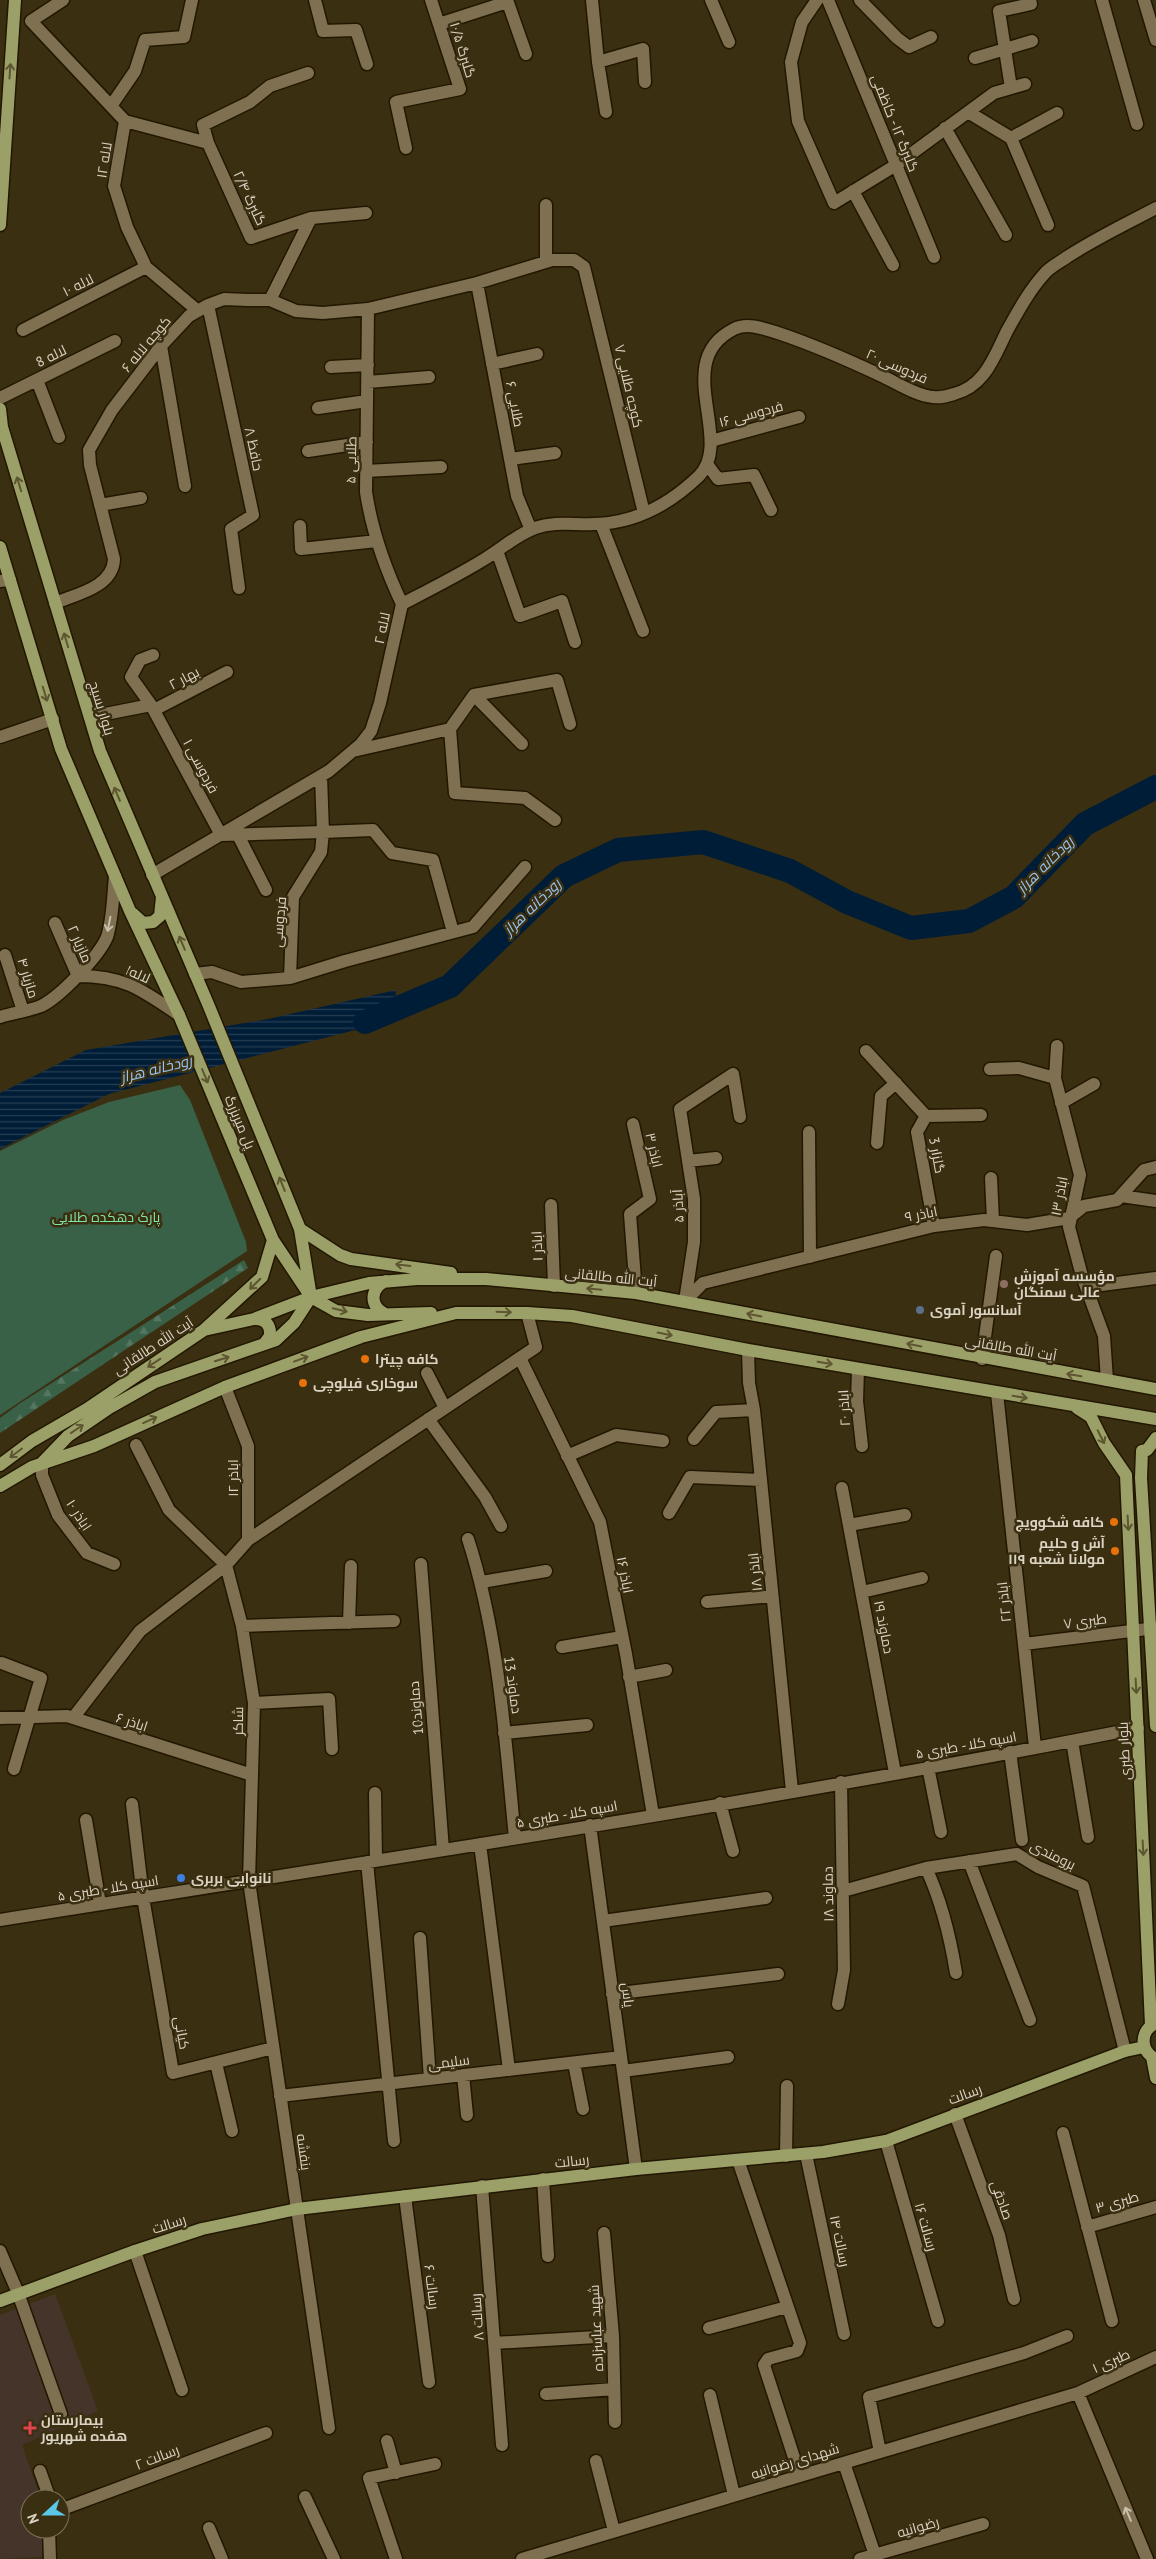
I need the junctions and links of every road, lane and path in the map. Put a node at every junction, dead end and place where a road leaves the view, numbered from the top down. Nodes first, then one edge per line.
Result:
1 (15, 0) edge
2 (63, 0) edge
3 (192, 0) edge
4 (315, 0) edge
5 (432, 0) edge
6 (592, 0) edge
7 (711, 0) edge
8 (817, 0) edge
9 (828, 0) edge
10 (860, 0) edge
11 (1030, 0) edge
12 (1102, 0) edge
13 (1144, 0) edge
14 (507, 1) edge
15 (439, 24) junction
16 (931, 37) dead end
17 (1156, 40) edge
18 (1032, 41) dead end
19 (729, 42) dead end
20 (1004, 48) junction
21 (526, 54) dead end
22 (975, 58) dead end
23 (598, 62) junction
24 (367, 64) dead end
25 (308, 73) dead end
26 (645, 82) dead end
27 (1025, 84) dead end
28 (1011, 88) junction
29 (111, 106) junction
30 (606, 112) dead end
31 (968, 112) junction
32 (1057, 113) dead end
33 (125, 121) junction
34 (1137, 124) dead end
35 (945, 128) junction
36 (1011, 138) junction
37 (208, 143) junction
38 (406, 148) dead end
39 (896, 165) junction
40 (853, 191) junction
41 (546, 205) dead end
42 (1156, 208) edge
43 (366, 213) dead end
44 (311, 218) junction
45 (0, 225) edge
46 (1048, 225) dead end
47 (1006, 235) dead end
48 (934, 257) dead end
49 (546, 262) junction
50 (893, 264) dead end
51 (584, 266) joint
52 (146, 268) junction
53 (477, 283) junction
54 (270, 300) junction
55 (203, 308) junction
56 (368, 309) junction
57 (23, 330) dead end
58 (115, 341) dead end
59 (161, 346) junction
60 (536, 354) dead end
61 (492, 364) junction
62 (368, 365) junction
63 (331, 367) dead end
64 (429, 378) dead end
65 (37, 380) junction
66 (368, 382) junction
67 (0, 398) edge
68 (367, 401) junction
69 (318, 408) dead end
70 (0, 409) edge
71 (799, 417) dead end
72 (59, 437) dead end
73 (711, 441) junction
74 (367, 442) junction
75 (308, 451) dead end
76 (555, 453) dead end
77 (510, 459) junction
78 (707, 464) junction
79 (441, 467) dead end
80 (366, 471) junction
81 (185, 486) dead end
82 (141, 498) dead end
83 (100, 505) junction
84 (771, 510) dead end
85 (644, 513) junction
86 (601, 524) junction
87 (300, 526) dead end
88 (531, 530) junction
89 (377, 541) junction
90 (0, 547) edge
91 (497, 551) junction
92 (5, 580) edge
93 (239, 588) dead end
94 (55, 602) junction
95 (402, 604) junction
96 (643, 631) dead end
97 (576, 642) dead end
98 (153, 655) dead end
99 (227, 672) dead end
100 (474, 695) junction
101 (153, 708) junction
102 (90, 717) junction
103 (53, 719) junction
104 (570, 724) dead end
105 (450, 729) junction
106 (0, 737) edge
107 (522, 744) dead end
108 (353, 751) junction
109 (321, 776) junction
110 (555, 820) dead end
111 (323, 832) junction
112 (221, 835) junction
113 (238, 835) junction
114 (525, 868) dead end
115 (152, 875) junction
116 (115, 876) junction
117 (266, 890) dead end
118 (162, 897) junction
119 (130, 911) junction
120 (55, 923) dead end
121 (453, 932) junction
122 (6, 955) dead end
123 (195, 974) junction
124 (78, 976) junction
125 (290, 978) junction
126 (208, 1004) joint
127 (23, 1011) junction
128 (179, 1015) junction
129 (0, 1017) edge
130 (1057, 1046) dead end
131 (866, 1051) dead end
132 (990, 1069) dead end
133 (1055, 1078) junction
134 (896, 1084) junction
135 (1094, 1084) dead end
136 (1061, 1102) junction
137 (981, 1115) dead end
138 (926, 1116) junction
139 (740, 1117) dead end
140 (633, 1124) dead end
141 (809, 1132) dead end
142 (877, 1143) dead end
143 (716, 1158) dead end
144 (688, 1161) junction
145 (1156, 1167) edge
146 (991, 1178) dead end
147 (1121, 1196) junction
148 (1156, 1200) edge
149 (551, 1205) dead end
150 (1069, 1218) junction
151 (993, 1221) junction
152 (934, 1226) junction
153 (300, 1229) junction
154 (273, 1240) junction
155 (996, 1256) dead end
156 (810, 1257) junction
157 (1156, 1278) edge
158 (486, 1279) junction
159 (386, 1281) junction
160 (554, 1286) junction
161 (1086, 1286) junction
162 (636, 1292) junction
163 (311, 1297) junction
164 (685, 1301) junction
165 (456, 1313) junction
166 (527, 1313) junction
167 (385, 1314) junction
168 (254, 1319) junction
169 (204, 1330) junction
170 (264, 1344) junction
171 (748, 1350) junction
172 (520, 1358) junction
173 (982, 1359) junction
174 (858, 1369) junction
175 (427, 1372) dead end
176 (1106, 1380) junction
177 (225, 1387) junction
178 (1156, 1389) edge
179 (997, 1393) junction
180 (1072, 1405) junction
181 (445, 1408) junction
182 (754, 1410) junction
183 (428, 1419) junction
184 (1156, 1419) edge
185 (1156, 1438) edge
186 (694, 1439) dead end
187 (663, 1442) dead end
188 (136, 1445) dead end
189 (862, 1446) dead end
190 (567, 1456) junction
191 (42, 1463) junction
192 (0, 1465) edge
193 (761, 1480) junction
194 (0, 1486) edge
195 (842, 1488) dead end
196 (669, 1513) dead end
197 (905, 1514) dead end
198 (849, 1525) junction
199 (502, 1526) dead end
200 (468, 1539) dead end
201 (248, 1540) junction
202 (114, 1564) dead end
203 (421, 1564) dead end
204 (226, 1565) junction
205 (351, 1566) dead end
206 (546, 1571) dead end
207 (922, 1578) dead end
208 (482, 1582) junction
209 (862, 1592) junction
210 (772, 1596) junction
211 (707, 1602) dead end
212 (394, 1622) dead end
213 (349, 1623) junction
214 (242, 1626) junction
215 (1153, 1628) edge
216 (1133, 1630) junction
217 (622, 1637) junction
218 (1024, 1644) junction
219 (562, 1647) dead end
220 (2, 1663) dead end
221 (666, 1670) dead end
222 (629, 1677) junction
223 (254, 1703) junction
224 (29, 1717) junction
225 (0, 1718) edge
226 (73, 1718) junction
227 (587, 1725) dead end
228 (1156, 1726) edge
229 (1138, 1728) junction
230 (504, 1733) junction
231 (1072, 1741) junction
232 (1035, 1748) junction
233 (332, 1749) dead end
234 (1010, 1752) junction
235 (928, 1767) junction
236 (14, 1769) dead end
237 (895, 1773) junction
238 (252, 1775) junction
239 (841, 1782) junction
240 (792, 1791) junction
241 (375, 1793) dead end
242 (720, 1803) junction
243 (132, 1804) dead end
244 (653, 1815) junction
245 (86, 1820) dead end
246 (590, 1825) junction
247 (941, 1832) dead end
248 (1088, 1837) dead end
249 (515, 1838) junction
250 (1022, 1840) dead end
251 (480, 1844) junction
252 (443, 1850) junction
253 (733, 1851) dead end
254 (969, 1861) junction
255 (372, 1862) junction
256 (926, 1868) junction
257 (249, 1881) junction
258 (843, 1891) junction
259 (143, 1897) junction
260 (766, 1898) dead end
261 (100, 1904) junction
262 (0, 1920) edge
263 (603, 1921) junction
264 (420, 1938) dead end
265 (956, 1973) dead end
266 (778, 1974) dead end
267 (612, 1994) junction
268 (838, 2004) dead end
269 (1030, 2020) dead end
270 (1154, 2024) edge
271 (274, 2048) junction
272 (1126, 2051) junction
273 (1151, 2054) edge
274 (621, 2057) junction
275 (728, 2057) dead end
276 (216, 2063) junction
277 (574, 2063) junction
278 (509, 2070) junction
279 (623, 2071) junction
280 (463, 2075) junction
281 (1156, 2078) edge
282 (430, 2079) junction
283 (388, 2084) junction
284 (787, 2086) dead end
285 (280, 2096) junction
286 (584, 2109) dead end
287 (467, 2114) dead end
288 (955, 2114) junction
289 (232, 2131) dead end
290 (1063, 2133) dead end
291 (394, 2140) dead end
292 (886, 2140) junction
293 (806, 2154) junction
294 (786, 2156) junction
295 (738, 2160) junction
296 (636, 2169) junction
297 (543, 2179) junction
298 (482, 2186) junction
299 (405, 2196) junction
300 (1156, 2207) edge
301 (297, 2209) junction
302 (1087, 2226) junction
303 (604, 2234) dead end
304 (0, 2251) edge
305 (135, 2251) junction
306 (548, 2256) dead end
307 (18, 2293) junction
308 (1014, 2299) dead end
309 (0, 2301) edge
310 (787, 2307) junction
311 (938, 2321) dead end
312 (1112, 2321) dead end
313 (710, 2328) dead end
314 (844, 2334) dead end
315 (613, 2336) junction
316 (1067, 2336) dead end
317 (494, 2344) junction
318 (1156, 2357) edge
319 (429, 2382) dead end
320 (614, 2389) junction
321 (182, 2390) dead end
322 (1078, 2393) junction
323 (546, 2394) dead end
324 (710, 2395) dead end
325 (61, 2414) dead end
326 (615, 2422) dead end
327 (328, 2428) dead end
328 (266, 2434) dead end
329 (387, 2441) dead end
330 (502, 2445) dead end
331 (880, 2452) junction
332 (596, 2461) dead end
333 (844, 2463) junction
334 (435, 2464) dead end
335 (40, 2471) dead end
336 (396, 2472) junction
337 (800, 2476) junction
338 (46, 2489) edge
339 (734, 2496) junction
340 (305, 2498) dead end
341 (70, 2506) edge
342 (983, 2524) dead end
343 (209, 2528) dead end
344 (614, 2531) junction
345 (49, 2539) edge
346 (876, 2555) junction
347 (50, 2559) edge
348 (222, 2559) edge
349 (334, 2559) edge
350 (396, 2559) edge
351 (522, 2559) edge
352 (860, 2559) edge
353 (1147, 2559) edge

45 -> 1 main road
2 - 29 street
3 - 29 street
4 - 24 street
5 - 15 street, گلبرگ ۱۰/۵
6 - 23 street
7 - 19 street
8 - 40 street
9 - 39 street, گلبرگ ۱۲ - کاظمی
10 - 16 street
11 - 20 street
12 - 34 street
13 - 17 street
14 - 15 street
14 - 21 street
15 - 38 street, گلبرگ ۱۰/۵
18 - 20 street
20 - 22 street
20 - 28 street
23 - 26 street
23 - 30 street
25 - 37 street
27 - 28 street
28 - 31 street
29 - 33 street
31 - 35 street
31 - 36 street
32 - 36 street
33 - 37 street
33 - 52 street, لاله ۱۲
35 - 39 street
35 - 47 street
36 - 46 street
37 - 44 street, گلبرگ ۲/۴
39 - 40 street
39 - 48 street, گلبرگ ۱۲ - کاظمی
40 - 50 street
41 - 49 street
42 - 73 street, فردوسی ۲۰
43 - 44 street, گلبرگ ۲/۴
44 - 54 street
49 - 51 street, کوچه لاله ۶
49 - 53 street, کوچه لاله ۶
51 - 85 street, کوچه طلایی ۷
52 - 55 street, لاله ۱۲
52 - 57 street, لاله ۱۰
53 - 56 street, کوچه لاله ۶
53 - 61 street, طلایی ۶
54 - 55 street, کوچه لاله ۶
54 - 56 street, کوچه لاله ۶
55 - 59 street, کوچه لاله ۶
55 - 93 street, حافظ ۸
56 - 62 street, طلایی ۵
58 - 65 street, لاله 8
59 - 81 street
59 - 83 street, کوچه لاله ۶
60 - 61 street
61 - 77 street, طلایی ۶
62 - 63 street
62 - 66 street, طلایی ۵
64 - 66 street
65 - 67 street, لاله 8
65 - 72 street
66 - 68 street, طلایی ۵
68 - 69 street
68 - 74 street, طلایی ۵
94 -> 70 main road, بلوار بسیج
71 - 73 street, فردوسی ۱۶
73 - 78 street
74 - 75 street
74 - 80 street, طلایی ۵
76 - 77 street
77 - 88 street, طلایی ۶
78 - 84 street
78 - 85 street, لاله ۲
79 - 80 street
80 - 89 street, طلایی ۵
82 - 83 street
83 - 94 street, کوچه لاله ۶
85 - 86 street, لاله ۲
86 - 88 street, لاله ۲
86 - 96 street
87 - 89 street
88 - 91 street, لاله ۲
89 - 95 street, طلایی ۵
90 - 92 main road
91 - 95 street, لاله ۲
91 - 97 street
92 -> 103 main road
102 -> 94 main road, بلوار بسیج
95 - 108 street, لاله ۲
98 - 101 street, فردوسی ۱
99 - 101 street, بهار ۲
100 - 104 street
100 - 105 street
100 - 107 street
101 - 102 street, بهار ۲
101 - 112 street, فردوسی ۱
115 -> 102 main road, بلوار بسیج
103 - 106 street
103 - 116 main road
105 - 108 street
105 - 110 street
108 - 109 street, لاله ۲
109 - 111 street, فردوسی
109 - 112 street, لاله ۲
111 - 113 street
111 - 121 street
111 - 125 street, فردوسی
112 - 113 street
112 - 115 street, لاله ۲
113 - 117 street
114 - 121 street
115 - 118 main road, بلوار بسیج
116 - 119 main road
116 -> 124 street
118 - 119 main road
123 -> 118 main road, بلوار بسیج
119 - 128 main road
120 - 124 street, مازیار ۲
121 - 125 street
122 - 127 street, مازیار ۴
123 - 125 street
123 - 126 main road, بلوار بسیج
124 - 127 street
124 - 128 street, لاله۱
153 -> 126 main road, پل میربزرگ
127 - 129 street
128 -> 154 main road, پل میربزرگ
130 - 133 street, اباذر ۱۳
131 - 134 street
132 - 133 street
133 - 136 street, اباذر ۱۳
134 - 138 street
134 - 142 street
135 - 136 street
136 - 150 street, اباذر ۱۳
137 - 138 street, گلزار 3
138 - 152 street, گلزار 3
139 - 144 street, آباذر ۵
140 - 162 street, اباذر ۳
141 - 156 street
143 - 144 street
144 - 164 street, آباذر ۵
145 - 147 street
146 - 151 street
147 - 148 street
147 - 150 street, اباذر ۹
149 - 160 street, اباذر ۱
150 - 151 street, اباذر ۹
150 - 161 street, اباذر ۱۳
151 - 152 street, اباذر ۹
152 - 156 street, اباذر ۹
158 -> 153 main road
153 - 163 main road, پل میربزرگ
154 - 163 main road, پل میربزرگ
154 -> 169 main road
155 - 173 street
156 - 164 street, اباذر ۹
157 - 161 street
158 - 159 main road, آیت الله طالقانی
158 - 160 main road, آیت الله طالقانی
159 - 163 main road, آیت الله طالقانی
159 - 167 main road
162 -> 160 main road, آیت الله طالقانی
161 - 176 street, اباذر ۱۳
162 - 164 main road, آیت الله طالقانی
163 -> 167 main road
163 - 168 main road, آیت الله طالقانی
163 - 170 main road
173 -> 164 main road, آیت الله طالقانی
165 -> 166 main road
165 - 167 main road
177 -> 165 main road
166 -> 171 main road
166 - 172 street
168 - 169 main road, آیت الله طالقانی
168 - 170 main road
169 -> 192 main road, آیت الله طالقانی
191 -> 170 main road
171 -> 174 main road
171 - 182 street, اباذر ۱۸
172 - 181 street
172 - 190 street, اباذر ۱۶
176 -> 173 main road, آیت الله طالقانی
174 - 179 main road
174 - 189 street, اباذر ۲۰
175 - 181 street
176 - 178 main road, آیت الله طالقانی
191 -> 177 main road
177 - 201 street, اباذر ۱۲
179 -> 180 main road
179 - 218 street, اباذر ۲۲
180 - 184 main road
180 -> 216 main road, بلوار طبری
181 - 183 street
182 - 186 street
182 - 193 street, اباذر ۱۸
183 - 199 street
183 - 201 street
185 - 215 main road
187 - 190 street
188 - 204 street
190 - 217 street, اباذر ۱۶
191 - 194 main road
191 - 202 street, اباذر ۱۰
193 - 196 street
193 - 210 street, اباذر ۱۸
195 - 198 street, دماوند ۱۹
197 - 198 street
198 - 209 street, دماوند ۱۹
200 - 208 street, دماوند 13
201 - 204 street
203 - 252 street, دماوند10
204 - 214 street, شاکر
204 - 226 street
205 - 213 street
206 - 208 street
207 - 209 street
208 - 230 street, دماوند 13
209 - 237 street, دماوند ۱۹
210 - 211 street
210 - 240 street, اباذر ۱۸
212 - 213 street
213 - 214 street
214 - 223 street, شاکر
215 - 216 street, طبری ۷
215 - 228 main road
216 - 218 street, طبری ۷
216 -> 229 main road, بلوار طبری
217 - 219 street
217 - 222 street, اباذر ۱۶
218 - 232 street, اباذر ۲۲
220 - 224 street
221 - 222 street
222 - 244 street, اباذر ۱۶
223 - 233 street
223 - 238 street, شاکر
224 - 225 street, اباذر ۶
224 - 226 street, اباذر ۶
224 - 236 street
226 - 238 street, اباذر ۶
227 - 230 street
229 - 231 street, اسپه کلا - طبری ۵
229 -> 270 main road, بلوار طبری
230 - 249 street, دماوند 13
231 - 232 street, اسپه کلا - طبری ۵
231 - 248 street
232 - 234 street, اسپه کلا - طبری ۵
234 - 235 street, اسپه کلا - طبری ۵
234 - 250 street
235 - 237 street, اسپه کلا - طبری ۵
235 - 247 street
237 - 239 street, اسپه کلا - طبری ۵
238 - 257 street, شاکر
239 - 240 street, اسپه کلا - طبری ۵
239 - 258 street, دماوند ۱۸
240 - 242 street, اسپه کلا - طبری ۵
241 - 255 street
242 - 244 street, اسپه کلا - طبری ۵
242 - 253 street
243 - 259 street
244 - 246 street, اسپه کلا - طبری ۵
245 - 261 street
246 - 249 street, اسپه کلا - طبری ۵
246 - 263 street, یاس
249 - 251 street, اسپه کلا - طبری ۵
251 - 252 street, اسپه کلا - طبری ۵
251 - 278 street
252 - 255 street, اسپه کلا - طبری ۵
254 - 256 street, برومندی
254 - 269 street
254 - 272 street, برومندی
255 - 257 street, اسپه کلا - طبری ۵
255 - 283 street
256 - 258 street, برومندی
256 - 265 street
257 - 259 street, اسپه کلا - طبری ۵
257 - 271 street, بنفشه
258 - 268 street, دماوند ۱۸
259 - 261 street, اسپه کلا - طبری ۵
259 - 276 street, کیانی
260 - 263 street
261 - 262 street, اسپه کلا - طبری ۵
263 - 267 street, یاس
264 - 282 street
266 - 267 street
267 - 274 street, یاس
270 - 273 main road
271 - 276 street, کیانی
271 - 285 street, بنفشه
272 - 273 main road, رسالت
272 - 288 main road, رسالت
273 - 281 main road
274 - 277 street, سلیمی
274 - 279 street, یاس
275 - 279 street
276 - 289 street
277 - 278 street, سلیمی
277 - 286 street
278 - 280 street, سلیمی
279 - 296 street, یاس
280 - 282 street, سلیمی
280 - 287 street
282 - 283 street, سلیمی
283 - 285 street, سلیمی
283 - 291 street
284 - 294 street
285 - 301 street, بنفشه
288 - 292 main road, رسالت
288 - 308 street, صادقی
290 - 302 street
292 - 293 main road, رسالت
292 - 311 street, رسالت ۱۶
293 - 294 main road, رسالت
293 - 314 street, رسالت ۱۴
294 - 295 main road, رسالت
295 - 296 main road, رسالت
295 - 310 street
296 - 297 main road, رسالت
297 - 298 main road, رسالت
297 - 306 street
298 - 299 main road, رسالت
298 - 317 street, رسالت ۸
299 - 301 main road, رسالت
299 - 319 street, رسالت ۶
300 - 302 street, طبری ۳
301 - 305 main road, رسالت
301 - 327 street, بنفشه
302 - 312 street
303 - 315 street, شهید عباسزاده
304 - 307 street
305 - 307 main road, رسالت
305 - 321 street
307 - 309 main road, رسالت
307 - 325 street
310 - 313 street
310 - 337 street
315 - 317 street
315 - 320 street, شهید عباسزاده
316 - 331 street
317 - 330 street, رسالت ۸
318 - 322 street, طبری ۱
320 - 323 street
320 - 326 street, شهید عباسزاده
322 - 331 street, شهدای رضوانیه
353 -> 322 street
324 - 339 street
328 - 341 street, رسالت ۲
329 - 336 street
331 - 333 street, شهدای رضوانیه
332 - 344 street
333 - 337 street, شهدای رضوانیه
333 - 346 street
334 - 336 street
335 - 338 street
336 - 350 street
337 - 339 street, شهدای رضوانیه
339 - 344 street, شهدای رضوانیه
340 - 349 street
342 - 346 street, رضوانیه
343 - 348 street
344 - 351 street, شهدای رضوانیه
345 - 347 street
346 - 352 street, رضوانیه

